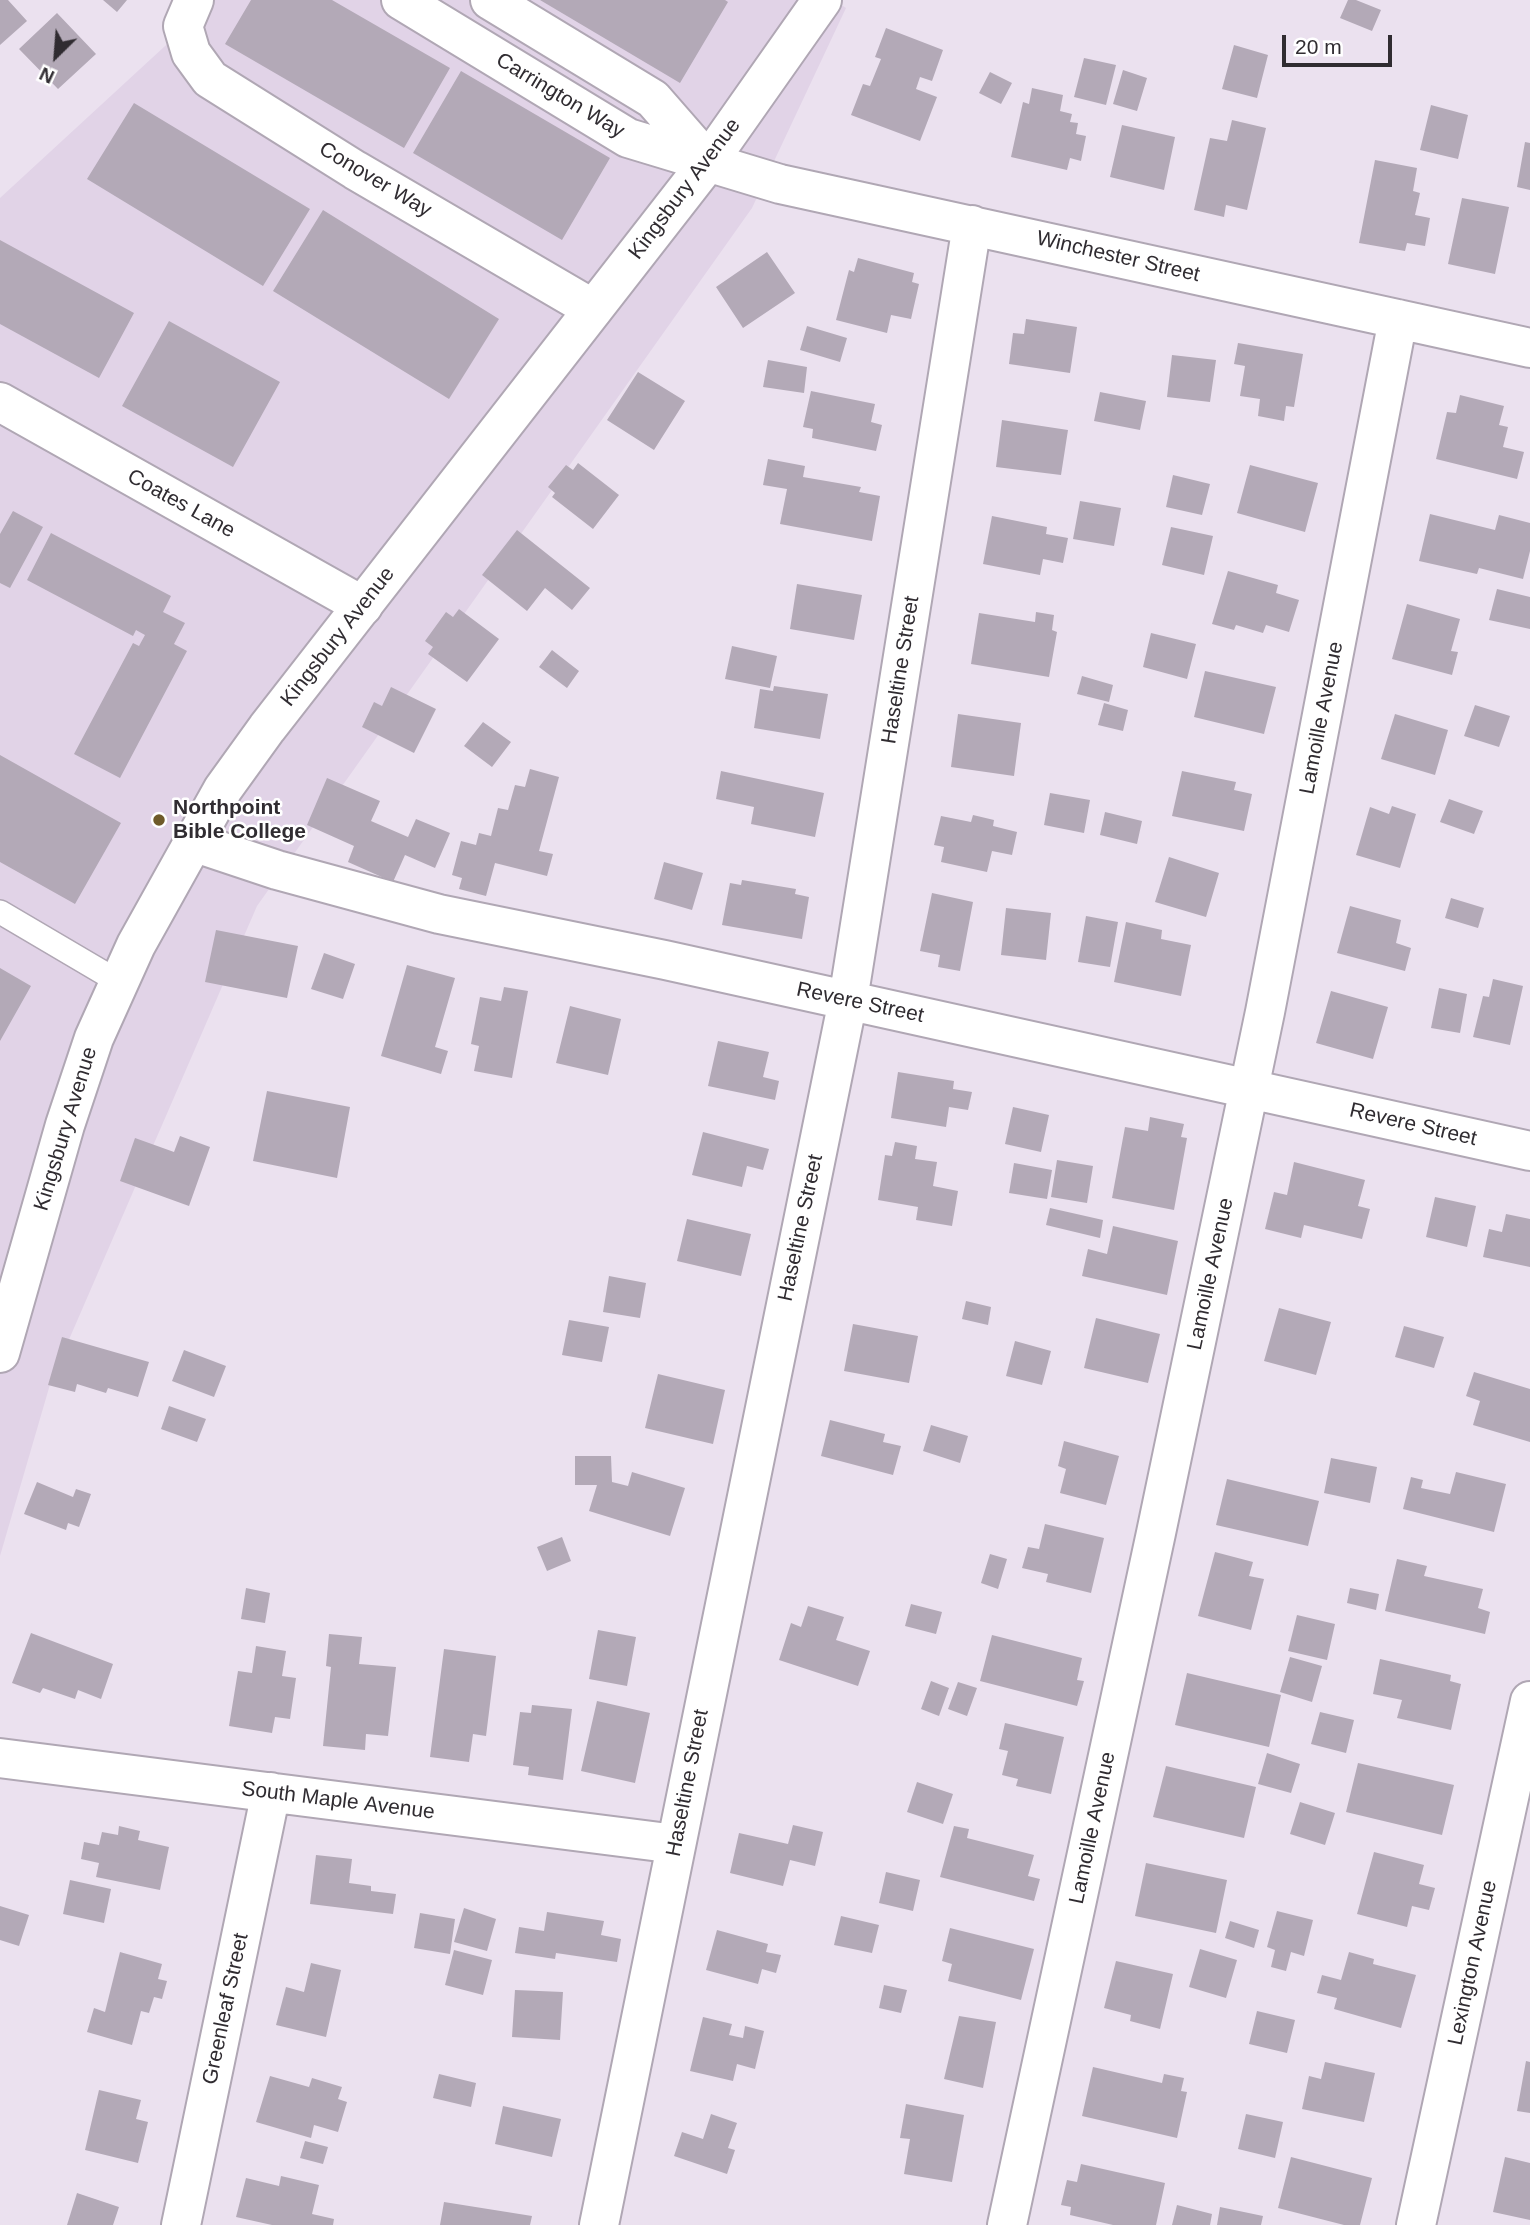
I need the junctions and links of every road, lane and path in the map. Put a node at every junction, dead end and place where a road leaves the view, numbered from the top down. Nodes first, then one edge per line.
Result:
1 (401, 0) edge
2 (490, 0) edge
3 (822, 0) edge
4 (188, 13) edge
5 (708, 162) junction
6 (972, 225) junction
7 (593, 309) junction
8 (1398, 319) junction
9 (1530, 348) edge
10 (0, 402) edge
11 (363, 606) junction
12 (193, 842) junction
13 (0, 912) edge
14 (119, 982) junction
15 (848, 1000) junction
16 (1249, 1088) junction
17 (1530, 1151) edge
18 (0, 1353) edge
19 (1530, 1701) edge
20 (0, 1758) edge
21 (271, 1792) junction
22 (676, 1844) junction
23 (181, 2225) edge
24 (599, 2225) edge
25 (1007, 2225) edge
26 (1416, 2225) edge

1 - 5 street, Carrington Way
2 - 5 street
3 - 5 street, Kingsbury Avenue
4 - 7 street, Conover Way
5 - 6 street, Winchester Street
5 - 7 street, Kingsbury Avenue
6 - 8 street, Winchester Street
6 - 15 street, Haseltine Street
7 - 11 street, Kingsbury Avenue
8 - 9 street, Winchester Street
8 - 16 street, Lamoille Avenue
10 - 11 street, Coates Lane
11 - 12 street, Kingsbury Avenue
12 - 14 street, Kingsbury Avenue
12 - 15 street, Revere Street
13 - 14 lane
14 - 18 street, Kingsbury Avenue
15 - 16 street, Revere Street
15 - 22 street, Haseltine Street
16 - 17 street, Revere Street
16 - 25 street, Lamoille Avenue
19 - 26 street, Lexington Avenue
20 - 21 street, South Maple Avenue
21 - 22 street, South Maple Avenue
21 - 23 street, Greenleaf Street
22 - 24 street, Haseltine Street

